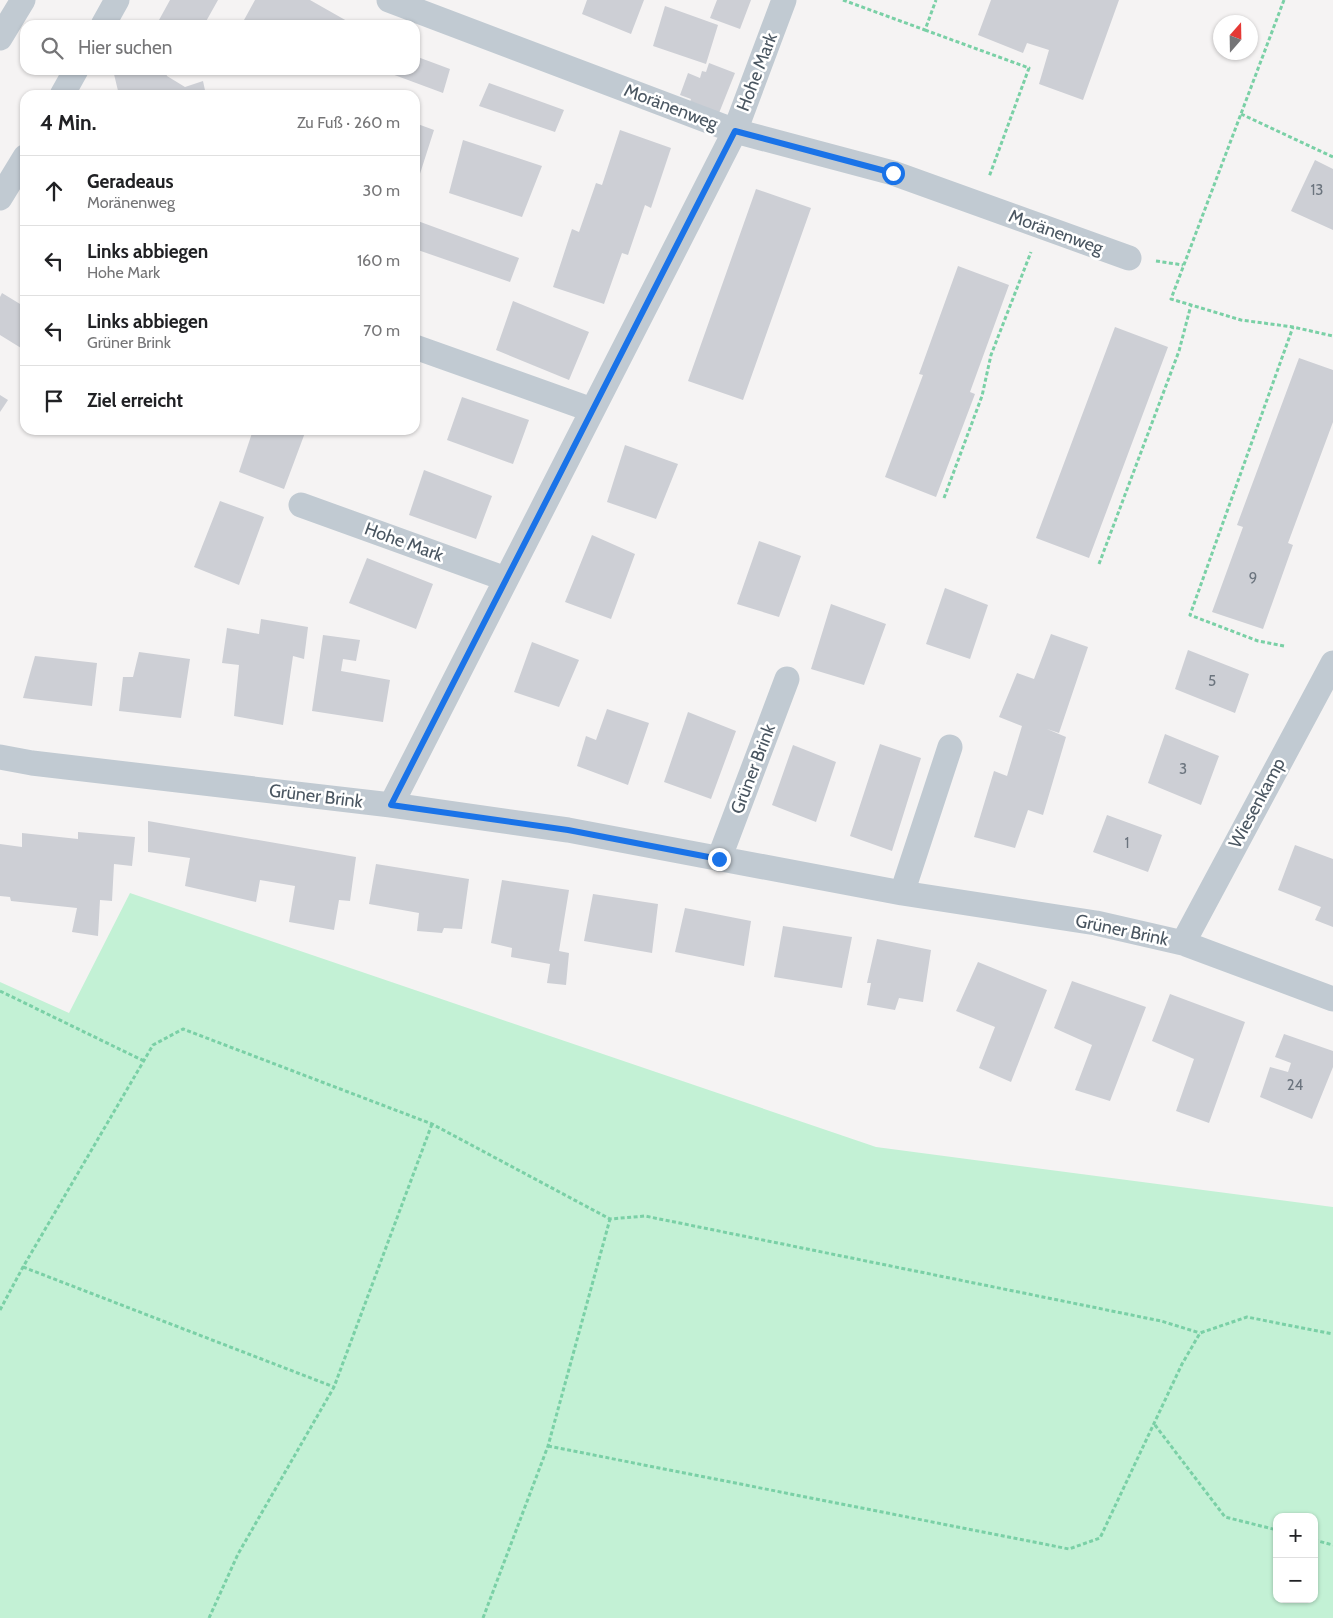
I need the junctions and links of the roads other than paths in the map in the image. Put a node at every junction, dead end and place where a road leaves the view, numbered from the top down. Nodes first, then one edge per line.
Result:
1 (23, 0) edge
2 (117, 0) edge
3 (389, 0) edge
4 (784, 0) edge
5 (106, 20) edge
6 (0, 38) edge
7 (73, 75) edge
8 (65, 90) edge
9 (735, 131) junction
10 (20, 165) edge
11 (0, 198) edge
12 (1128, 258) dead end
13 (420, 349) edge
14 (592, 410) junction
15 (301, 505) dead end
16 (506, 579) junction
17 (1333, 662) edge
18 (786, 679) dead end
19 (950, 747) dead end
20 (0, 757) edge
21 (391, 805) junction
22 (719, 859) junction
23 (902, 893) junction
24 (1184, 943) junction
25 (1333, 999) edge

1 - 6 street
2 - 5 street
3 - 9 street, Moränenweg
4 - 9 street, Hohe Mark
7 - 8 street
9 - 12 street, Moränenweg
9 - 14 street, Hohe Mark
10 - 11 street
13 - 14 street
14 - 16 street, Hohe Mark
15 - 16 street, Hohe Mark
16 - 21 street, Hohe Mark
17 - 24 street, Wiesenkamp
18 - 22 street, Grüner Brink
19 - 23 street
20 - 21 street, Grüner Brink
21 - 22 street, Grüner Brink
22 - 23 street, Grüner Brink
23 - 24 street, Grüner Brink
24 - 25 street, Grüner Brink

